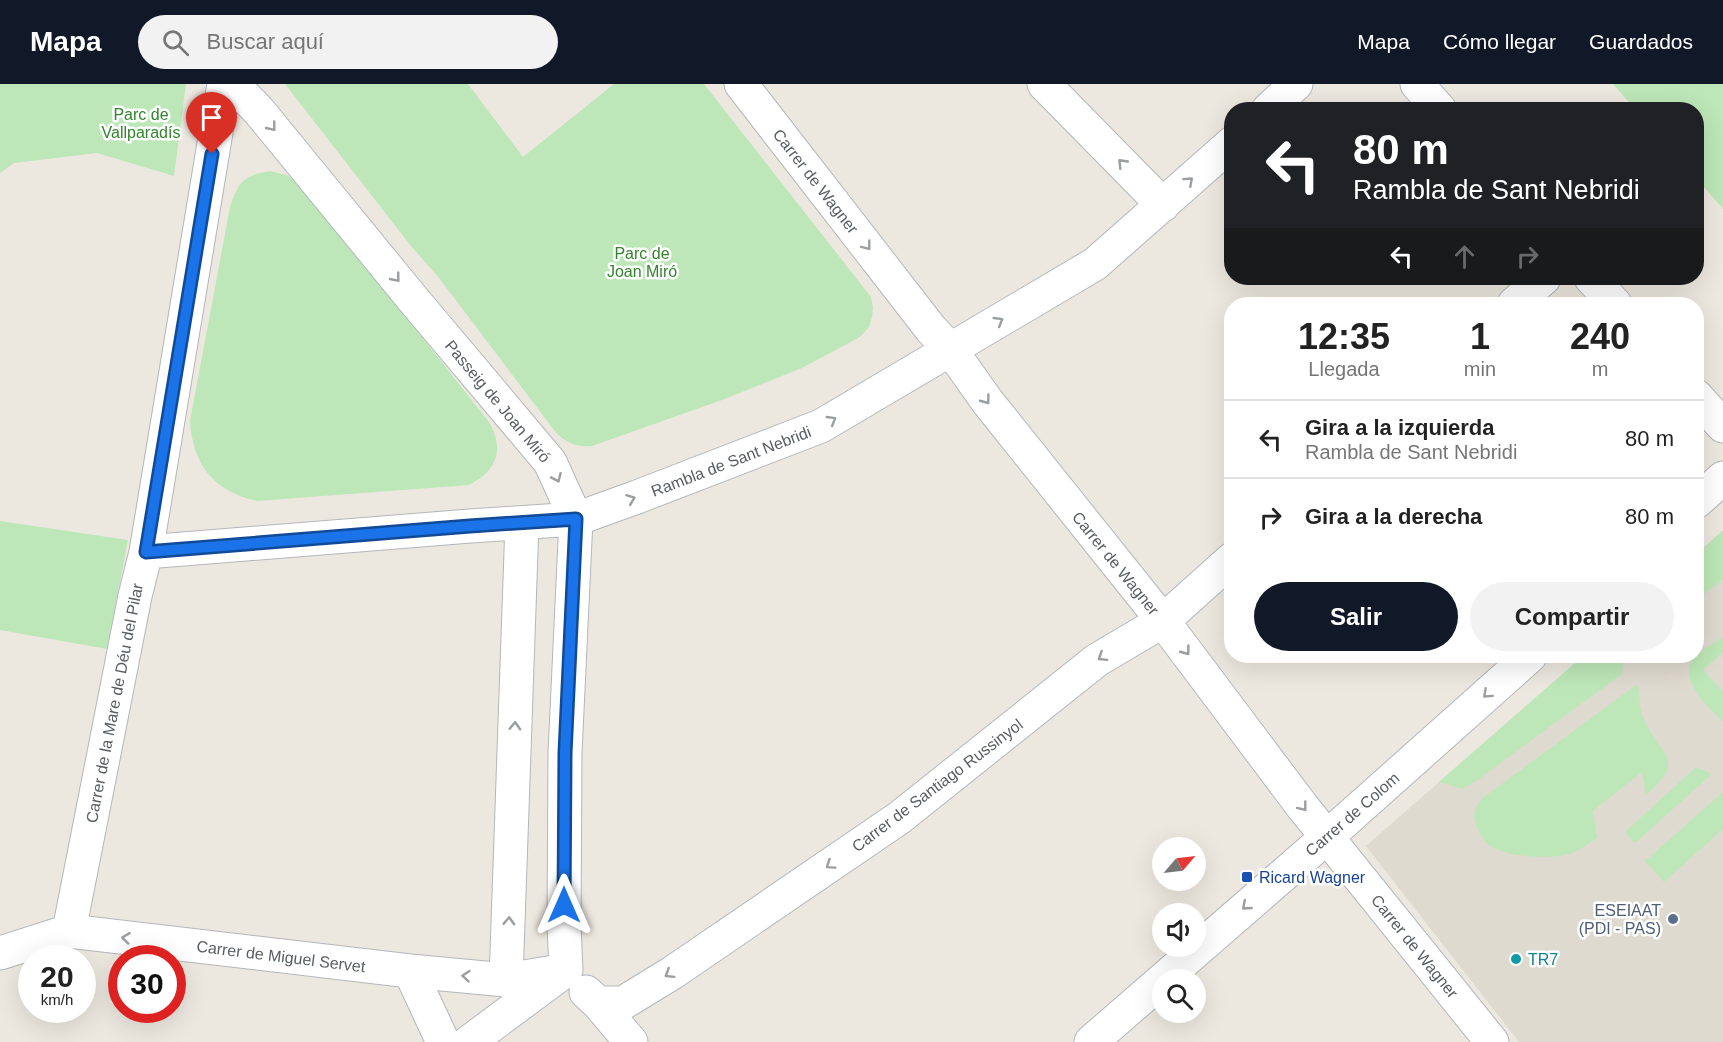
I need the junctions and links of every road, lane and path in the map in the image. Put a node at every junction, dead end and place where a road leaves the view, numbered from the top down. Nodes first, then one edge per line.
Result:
1 (224, 84) edge
2 (233, 84) edge
3 (741, 84) edge
4 (1044, 84) edge
5 (1296, 84) edge
6 (1417, 84) edge
7 (1277, 102) edge
8 (1433, 102) edge
9 (1224, 150) edge
10 (1163, 205) junction
11 (1536, 285) edge
12 (1597, 285) edge
13 (1522, 297) edge
14 (1609, 297) edge
15 (951, 350) junction
16 (1704, 405) edge
17 (1723, 426) edge
18 (1723, 478) edge
19 (1704, 495) edge
20 (576, 519) junction
21 (522, 523) junction
22 (146, 552) junction
23 (1224, 566) edge
24 (1163, 621) junction
25 (1522, 663) edge
26 (1327, 837) junction
27 (69, 931) junction
28 (0, 953) edge
29 (566, 970) junction
30 (410, 971) junction
31 (506, 980) junction
32 (598, 1003) junction
33 (442, 1042) edge
34 (469, 1042) edge
35 (631, 1042) edge
36 (1091, 1042) edge
37 (1492, 1042) edge

1 - 22 street, Carrer de la Mare de Déu del Pilar
2 -> 20 street, Passeig de Joan Miró
3 -> 15 street, Carrer de Wagner
10 -> 4 street
5 - 7 street
6 - 8 street
10 -> 9 street, Rambla de Sant Nebridi
15 -> 10 street, Rambla de Sant Nebridi
11 - 13 street
12 - 14 street
20 -> 15 street, Rambla de Sant Nebridi
15 -> 24 street, Carrer de Wagner
16 - 17 street
18 - 19 street
20 - 21 street, Rambla de Sant Nebridi
20 - 29 street, Passeig de Joan Miró
21 - 22 street, Rambla de Sant Nebridi
31 -> 21 street
22 - 27 street, Carrer de la Mare de Déu del Pilar
23 - 24 street, Carrer de Santiago Russinyol
24 -> 26 street, Carrer de Wagner
24 -> 32 street, Carrer de Santiago Russinyol
25 -> 26 street, Carrer de Colom
26 -> 36 street, Carrer de Colom
26 - 37 street, Carrer de Wagner
27 - 28 street, Carrer de Miguel Servet
30 -> 27 street, Carrer de Miguel Servet
29 - 31 street, Carrer de Miguel Servet
29 - 32 street
29 - 34 street
31 -> 30 street, Carrer de Miguel Servet
30 - 33 street
32 - 35 street

